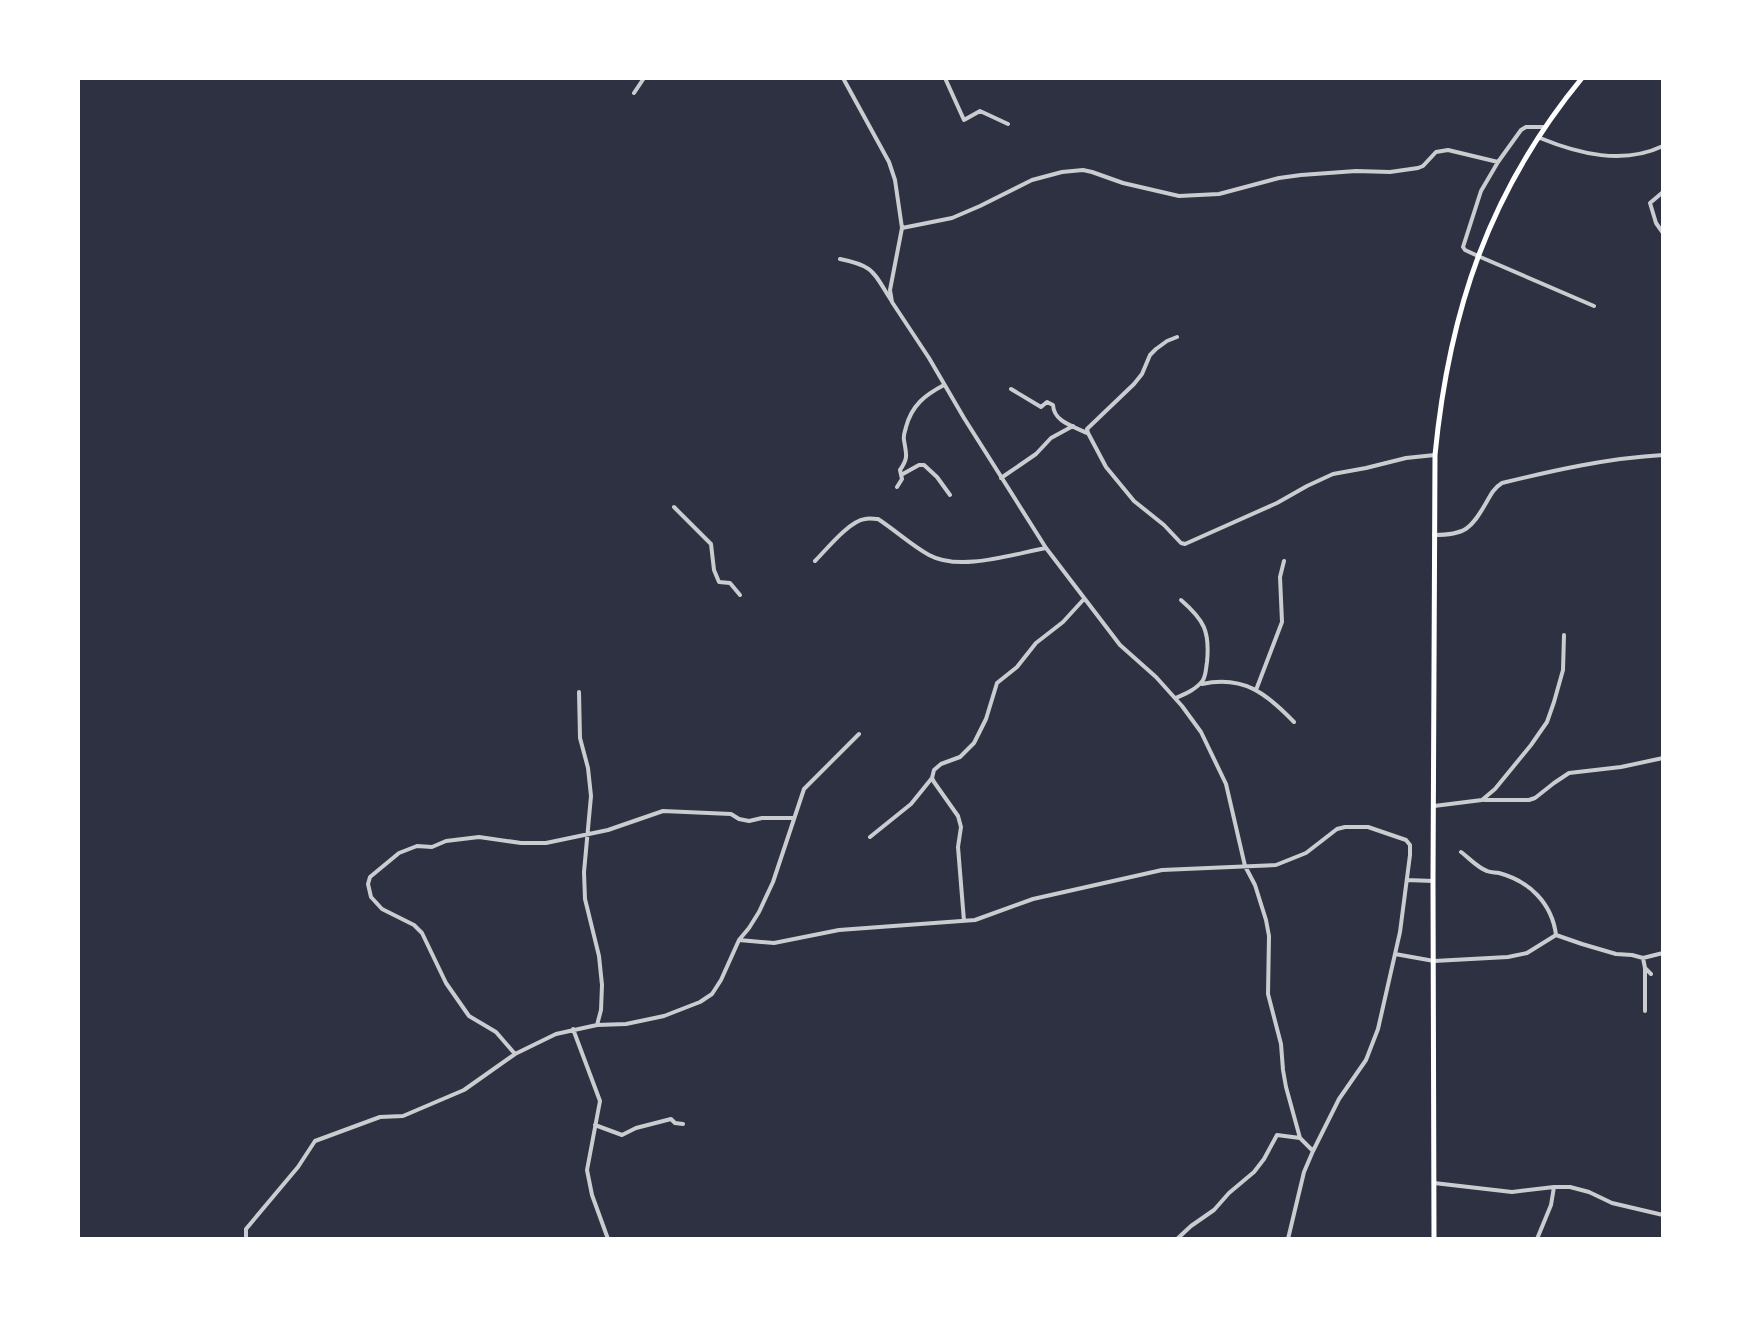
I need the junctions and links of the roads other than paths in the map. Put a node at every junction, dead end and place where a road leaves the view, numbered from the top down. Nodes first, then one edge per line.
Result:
1 (644, 78) edge
2 (843, 78) edge
3 (945, 78) edge
4 (1582, 78) edge
5 (634, 93) dead end
6 (1008, 124) dead end
7 (1543, 127) junction
8 (1537, 137) junction
9 (1663, 146) edge
10 (1498, 162) junction
11 (1663, 192) edge
12 (902, 228) junction
13 (1663, 233) edge
14 (1478, 256) junction
15 (840, 259) dead end
16 (892, 302) junction
17 (1594, 306) dead end
18 (1177, 337) dead end
19 (944, 385) junction
20 (1011, 389) dead end
21 (1073, 426) junction
22 (1088, 433) junction
23 (1435, 455) junction
24 (1663, 455) edge
25 (901, 475) junction
26 (1001, 478) junction
27 (897, 487) dead end
28 (950, 495) dead end
29 (674, 507) dead end
30 (1434, 535) junction
31 (1046, 548) junction
32 (815, 561) dead end
33 (1284, 561) dead end
34 (740, 595) dead end
35 (1084, 599) junction
36 (1181, 600) dead end
37 (1564, 635) dead end
38 (1200, 684) junction
39 (1256, 690) junction
40 (579, 692) dead end
41 (1176, 698) junction
42 (1294, 722) dead end
43 (859, 734) dead end
44 (1663, 758) edge
45 (932, 778) junction
46 (1482, 800) junction
47 (1434, 806) junction
48 (794, 818) junction
49 (588, 834) junction
50 (870, 837) dead end
51 (1461, 852) dead end
52 (1245, 866) junction
53 (1407, 880) junction
54 (1433, 881) junction
55 (964, 921) junction
56 (1556, 935) junction
57 (739, 940) junction
58 (1663, 953) edge
59 (1395, 954) junction
60 (1643, 958) junction
61 (1434, 961) junction
62 (1645, 968) junction
63 (1651, 974) dead end
64 (1645, 1011) dead end
65 (597, 1025) junction
66 (573, 1029) junction
67 (515, 1054) junction
68 (683, 1124) dead end
69 (595, 1125) junction
70 (1300, 1138) junction
71 (1313, 1151) junction
72 (1434, 1183) junction
73 (1554, 1187) junction
74 (1663, 1215) edge
75 (246, 1239) edge
76 (608, 1239) edge
77 (1177, 1239) edge
78 (1288, 1239) edge
79 (1434, 1239) edge
80 (1537, 1239) edge

1 - 5 street
2 - 12 street
3 - 6 street
4 - 7 main road
7 - 8 main road
7 - 10 street
8 - 9 street
8 - 14 main road
10 - 12 street
10 - 14 street
11 - 13 street
12 - 16 street
14 - 17 street
14 - 23 main road
15 - 16 street
16 - 19 street
18 - 22 street
19 - 25 street
19 - 26 street
20 - 21 street
21 - 22 street
21 - 26 street
22 - 23 street
23 - 30 main road
24 - 30 street
25 - 27 street
25 - 28 street
26 - 31 street
29 - 34 street
30 - 47 main road
31 - 32 street
31 - 35 street
33 - 39 street
35 - 41 street
35 - 45 street
36 - 38 street
37 - 46 street
38 - 39 street
38 - 41 street
39 - 42 street
40 - 49 street
41 - 52 street
43 - 48 street
44 - 46 street
45 - 50 street
45 - 55 street
46 - 47 street
47 - 54 main road
48 - 49 street
48 - 57 street
49 - 65 street
49 - 67 street
51 - 56 street
52 - 53 street
52 - 55 street
52 - 70 street
53 - 54 street
53 - 59 street
54 - 61 main road
55 - 57 street
56 - 60 street
56 - 61 street
57 - 65 street
58 - 60 street
59 - 61 street
59 - 71 street
60 - 62 street
61 - 72 main road
62 - 63 street
62 - 64 street
65 - 66 street
66 - 67 street
66 - 69 street
67 - 75 street
68 - 69 street
69 - 76 street
70 - 71 street
70 - 77 street
71 - 78 street
72 - 73 street
72 - 79 main road
73 - 74 street
73 - 80 street

